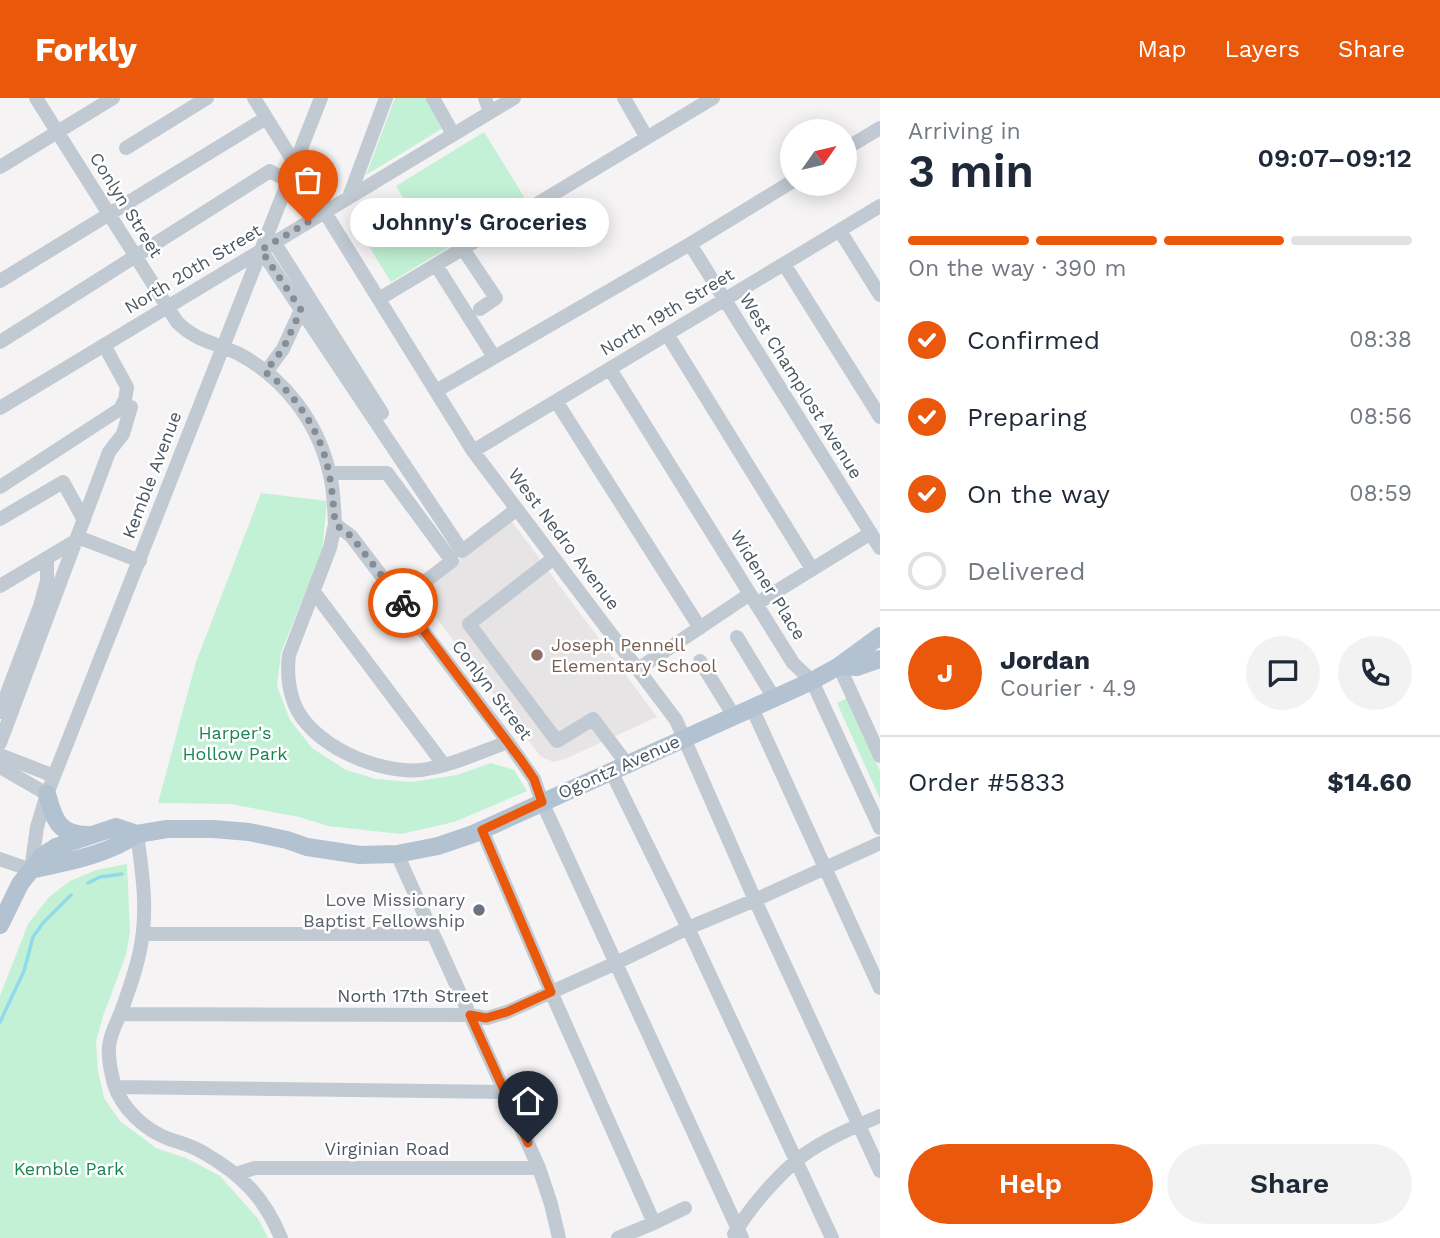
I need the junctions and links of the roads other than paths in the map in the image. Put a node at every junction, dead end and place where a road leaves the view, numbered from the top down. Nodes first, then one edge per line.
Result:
1 (36, 98) edge
2 (113, 98) edge
3 (207, 98) edge
4 (254, 98) edge
5 (321, 98) edge
6 (386, 98) edge
7 (433, 98) edge
8 (485, 98) edge
9 (514, 98) edge
10 (624, 98) edge
11 (713, 98) edge
12 (490, 112) junction
13 (266, 118) junction
14 (880, 128) edge
15 (58, 132) junction
16 (453, 134) junction
17 (646, 138) junction
18 (858, 141) edge
19 (126, 148) dead end
20 (295, 163) junction
21 (0, 167) edge
22 (288, 181) junction
23 (780, 189) edge
24 (349, 197) junction
25 (880, 206) edge
26 (325, 212) junction
27 (109, 214) junction
28 (840, 230) junction
29 (274, 242) junction
30 (690, 244) junction
31 (463, 249) junction
32 (261, 250) junction
33 (135, 256) junction
34 (784, 264) junction
35 (436, 265) junction
36 (0, 281) edge
37 (880, 295) edge
38 (379, 299) junction
39 (724, 300) junction
40 (167, 307) junction
41 (480, 309) dead end
42 (301, 310) junction
43 (667, 334) junction
44 (0, 342) edge
45 (104, 345) junction
46 (224, 347) junction
47 (494, 357) junction
48 (610, 369) junction
49 (265, 372) junction
50 (436, 391) junction
51 (556, 401) junction
52 (131, 407) dead end
53 (0, 408) edge
54 (382, 413) dead end
55 (880, 417) edge
56 (473, 451) junction
57 (330, 473) junction
58 (0, 486) edge
59 (517, 509) junction
60 (0, 519) edge
61 (85, 520) junction
62 (335, 524) junction
63 (871, 533) junction
64 (77, 540) junction
65 (880, 548) edge
66 (47, 558) junction
67 (554, 558) junction
68 (140, 561) junction
69 (812, 569) junction
70 (0, 586) edge
71 (314, 592) junction
72 (753, 599) junction
73 (401, 600) junction
74 (700, 628) junction
75 (880, 636) edge
76 (737, 637) dead end
77 (880, 659) edge
78 (700, 661) dead end
79 (839, 666) junction
80 (638, 669) junction
81 (812, 681) junction
82 (774, 698) junction
83 (752, 708) junction
84 (0, 712) edge
85 (734, 716) junction
86 (683, 738) junction
87 (508, 742) junction
88 (0, 743) edge
89 (0, 755) edge
90 (880, 756) edge
91 (444, 765) junction
92 (0, 767) edge
93 (619, 767) junction
94 (54, 776) junction
95 (47, 794) junction
96 (542, 802) junction
97 (880, 828) edge
98 (482, 830) junction
99 (137, 834) junction
100 (88, 835) junction
101 (880, 843) edge
102 (397, 854) junction
103 (0, 859) edge
104 (825, 868) junction
105 (31, 870) junction
106 (755, 900) junction
107 (0, 925) edge
108 (688, 928) junction
109 (143, 934) junction
110 (433, 934) junction
111 (616, 963) junction
112 (880, 988) edge
113 (551, 992) junction
114 (120, 1014) junction
115 (470, 1015) junction
116 (115, 1087) junction
117 (506, 1092) junction
118 (880, 1116) edge
119 (859, 1125) junction
120 (797, 1161) junction
121 (539, 1168) junction
122 (880, 1171) edge
123 (236, 1174) junction
124 (685, 1208) dead end
125 (654, 1223) junction
126 (737, 1235) edge
127 (281, 1238) edge
128 (559, 1238) edge
129 (618, 1238) edge
130 (832, 1238) edge

1 - 15 street, Conlyn Street
2 - 15 street
3 - 19 street
4 - 13 street, West Nedro Avenue
5 - 20 street, Kemble Avenue
6 - 24 street
7 - 16 street
8 - 12 street
9 - 12 street, North 20th Street
10 - 17 street
11 - 17 street
12 - 16 street, North 20th Street
13 - 20 street, West Nedro Avenue
13 - 27 street
14 - 18 street
15 - 21 street
15 - 27 street, Conlyn Street
16 - 24 street, North 20th Street
17 - 31 street
20 - 22 street, Kemble Avenue
20 - 26 street, West Nedro Avenue
22 - 32 street, Kemble Avenue
22 - 33 street
23 - 30 street
24 - 26 street, North 20th Street
25 - 28 street, North 19th Street
26 - 29 street, North 20th Street
26 - 38 street, West Nedro Avenue
27 - 33 street, Conlyn Street
27 - 36 street
28 - 34 street, North 19th Street
28 - 37 street
29 - 32 street, North 20th Street
29 - 54 street
30 - 39 street, West Champlost Avenue
30 - 47 street
31 - 35 street
31 - 41 street
32 - 40 street, North 20th Street
32 - 42 street
32 - 46 street, Kemble Avenue
33 - 40 street, Conlyn Street
33 - 44 street
34 - 39 street, North 19th Street
34 - 55 street
35 - 38 street
35 - 47 street
38 - 50 street, West Nedro Avenue
39 - 43 street, North 19th Street
39 - 63 street, West Champlost Avenue
40 - 45 street, North 20th Street
40 - 46 street, Conlyn Street
42 - 49 street
42 - 59 street
43 - 48 street, North 19th Street
43 - 69 street
45 - 53 street, North 20th Street
45 - 58 street
46 - 49 street, Conlyn Street
46 - 68 street, Kemble Avenue
47 - 50 street
48 - 51 street, North 19th Street
48 - 72 street, Widener Place
49 - 57 street, Conlyn Street
50 - 56 street, West Nedro Avenue
51 - 56 street, North 19th Street
51 - 74 street
52 - 61 street
56 - 59 street, West Nedro Avenue
57 - 62 street, Conlyn Street
57 - 73 street
59 - 67 street, West Nedro Avenue
60 - 61 street
61 - 64 street
62 - 71 street
62 - 73 street, Conlyn Street
63 - 65 street, West Champlost Avenue
63 - 69 street
64 - 66 street
64 - 68 street
64 - 88 street
66 - 70 street
66 - 84 street
67 - 80 street, West Nedro Avenue
67 - 93 street
68 - 94 street, Kemble Avenue
69 - 72 street
71 - 91 street
71 - 91 street
72 - 74 street
72 - 81 street, Widener Place
73 - 87 street, Conlyn Street
74 - 80 street
75 - 79 main road, Ogontz Avenue
76 - 82 street
77 - 79 main road
78 - 85 street
79 - 81 main road, Ogontz Avenue
79 - 90 street
80 - 86 street, West Nedro Avenue
81 - 82 main road, Ogontz Avenue
81 - 97 street, Widener Place
82 - 83 main road, Ogontz Avenue
83 - 85 main road, Ogontz Avenue
83 - 104 street
85 - 86 main road, Ogontz Avenue
86 - 93 main road, Ogontz Avenue
86 - 106 street, West Nedro Avenue
87 - 91 street
87 - 96 street, Conlyn Street
89 - 94 street
92 - 95 street
93 - 96 main road, Ogontz Avenue
93 - 108 street
94 - 95 street, Kemble Avenue
95 - 100 main road
95 - 105 street, Kemble Avenue
96 - 98 main road, Ogontz Avenue
96 - 111 street, Conlyn Street
98 - 102 main road, Ogontz Avenue
98 - 113 street
99 - 100 main road, Ogontz Avenue
99 - 102 main road, Ogontz Avenue
99 - 105 main road, Ogontz Avenue
99 - 109 street
100 - 105 main road, Ogontz Avenue
101 - 104 street, North 17th Street
102 - 110 street
103 - 105 street
104 - 106 street, North 17th Street
104 - 112 street
105 - 107 main road, Ogontz Avenue
106 - 108 street, North 17th Street
106 - 119 street, West Nedro Avenue
108 - 111 street, North 17th Street
108 - 120 street
109 - 110 street
109 - 114 street
110 - 115 street
111 - 113 street, North 17th Street
111 - 126 street, Conlyn Street
113 - 115 street, North 17th Street
113 - 125 street
114 - 115 street, North 17th Street
114 - 116 street
115 - 117 street
116 - 117 street
116 - 123 street
117 - 121 street
118 - 119 street
119 - 120 street
119 - 122 street, West Nedro Avenue
120 - 126 street
120 - 130 street
121 - 123 street, Virginian Road
121 - 128 street
123 - 127 street
124 - 125 street
125 - 129 street

